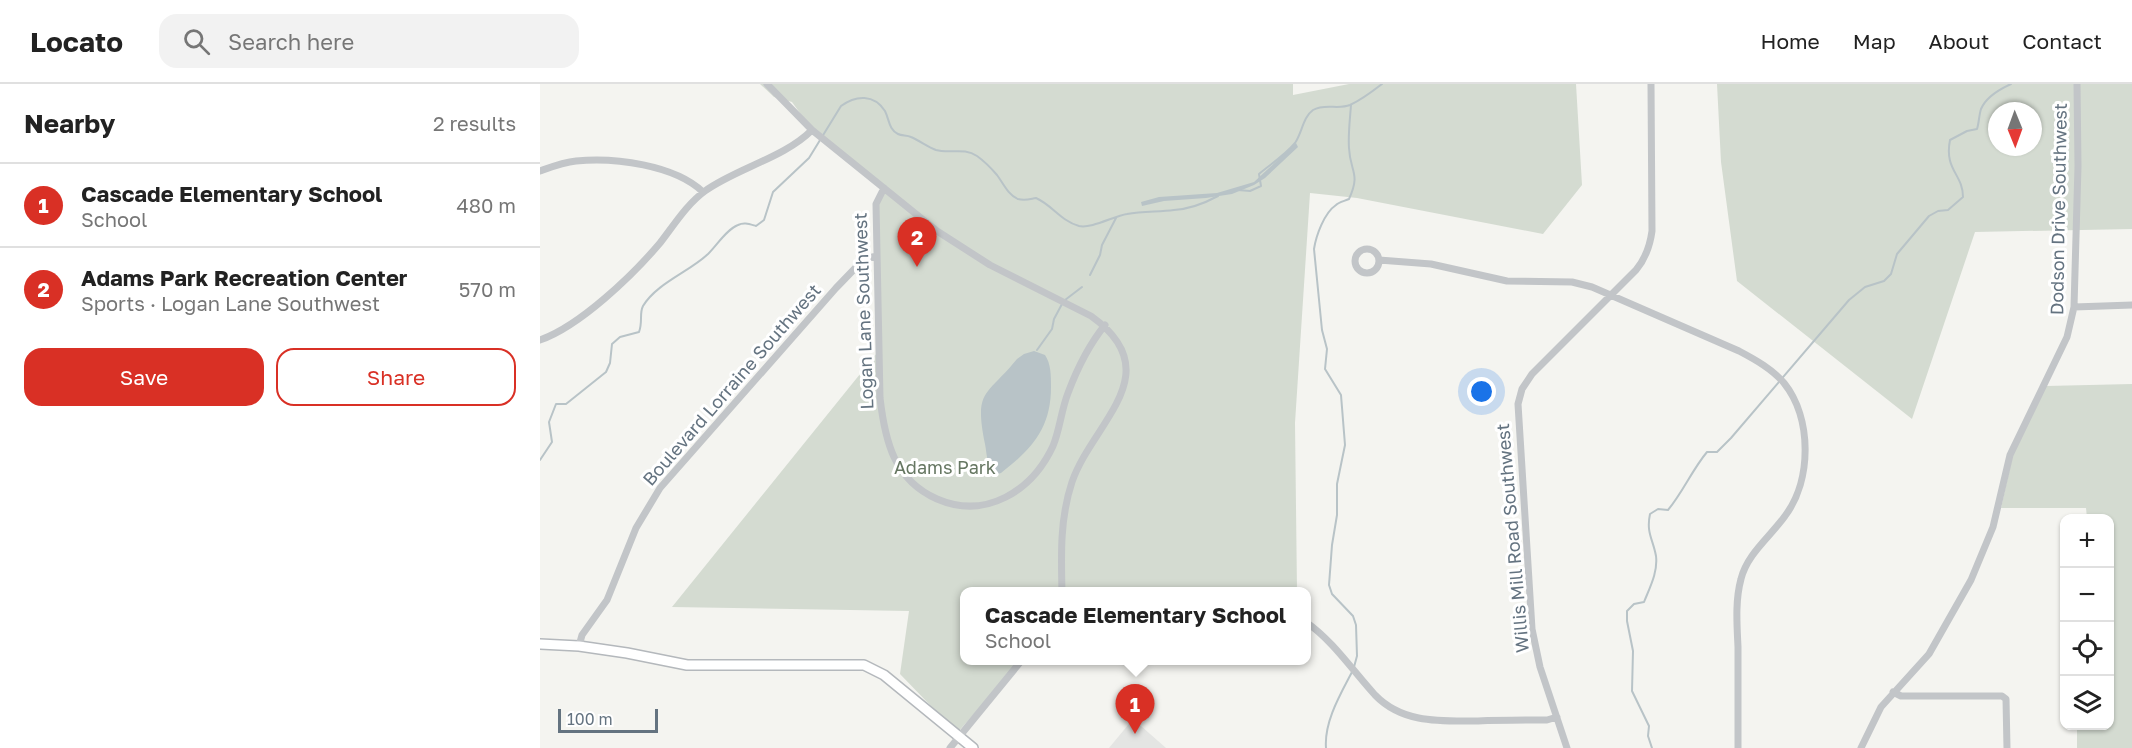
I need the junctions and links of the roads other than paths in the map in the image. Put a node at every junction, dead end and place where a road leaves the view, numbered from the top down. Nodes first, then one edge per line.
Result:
1 (767, 84) edge
2 (1651, 84) edge
3 (2077, 84) edge
4 (812, 130) junction
5 (540, 171) edge
6 (884, 188) junction
7 (704, 192) junction
8 (877, 256) junction
9 (1378, 260) dead end
10 (1614, 295) junction
11 (2132, 305) edge
12 (2074, 308) junction
13 (1105, 325) junction
14 (540, 340) edge
15 (1062, 587) edge
16 (1311, 626) edge
17 (540, 644) edge
18 (579, 646) junction
19 (1018, 665) edge
20 (1893, 692) junction
21 (1557, 717) junction
22 (959, 737) junction
23 (950, 748) edge
24 (973, 748) edge
25 (1567, 748) edge
26 (1738, 748) edge
27 (1861, 748) edge
28 (2007, 748) edge

1 - 4 street
2 - 10 street, Willis Mill Road Southwest
3 - 12 street, Dodson Drive Southwest
4 - 6 street
4 - 7 street
5 - 7 street
6 - 8 street, Logan Lane Southwest
6 - 13 street
7 - 14 street
8 - 13 street, Logan Lane Southwest
8 - 18 street, Boulevard Lorraine Southwest
9 - 10 street
10 - 21 street, Willis Mill Road Southwest
10 - 26 street
11 - 12 street
12 - 20 street, Dodson Drive Southwest
13 - 15 street
16 - 21 street
17 - 18 street
18 - 22 street
19 - 22 street
20 - 27 street, Dodson Drive Southwest
20 - 28 street
21 - 25 street, Willis Mill Road Southwest
22 - 23 street
22 - 24 street

